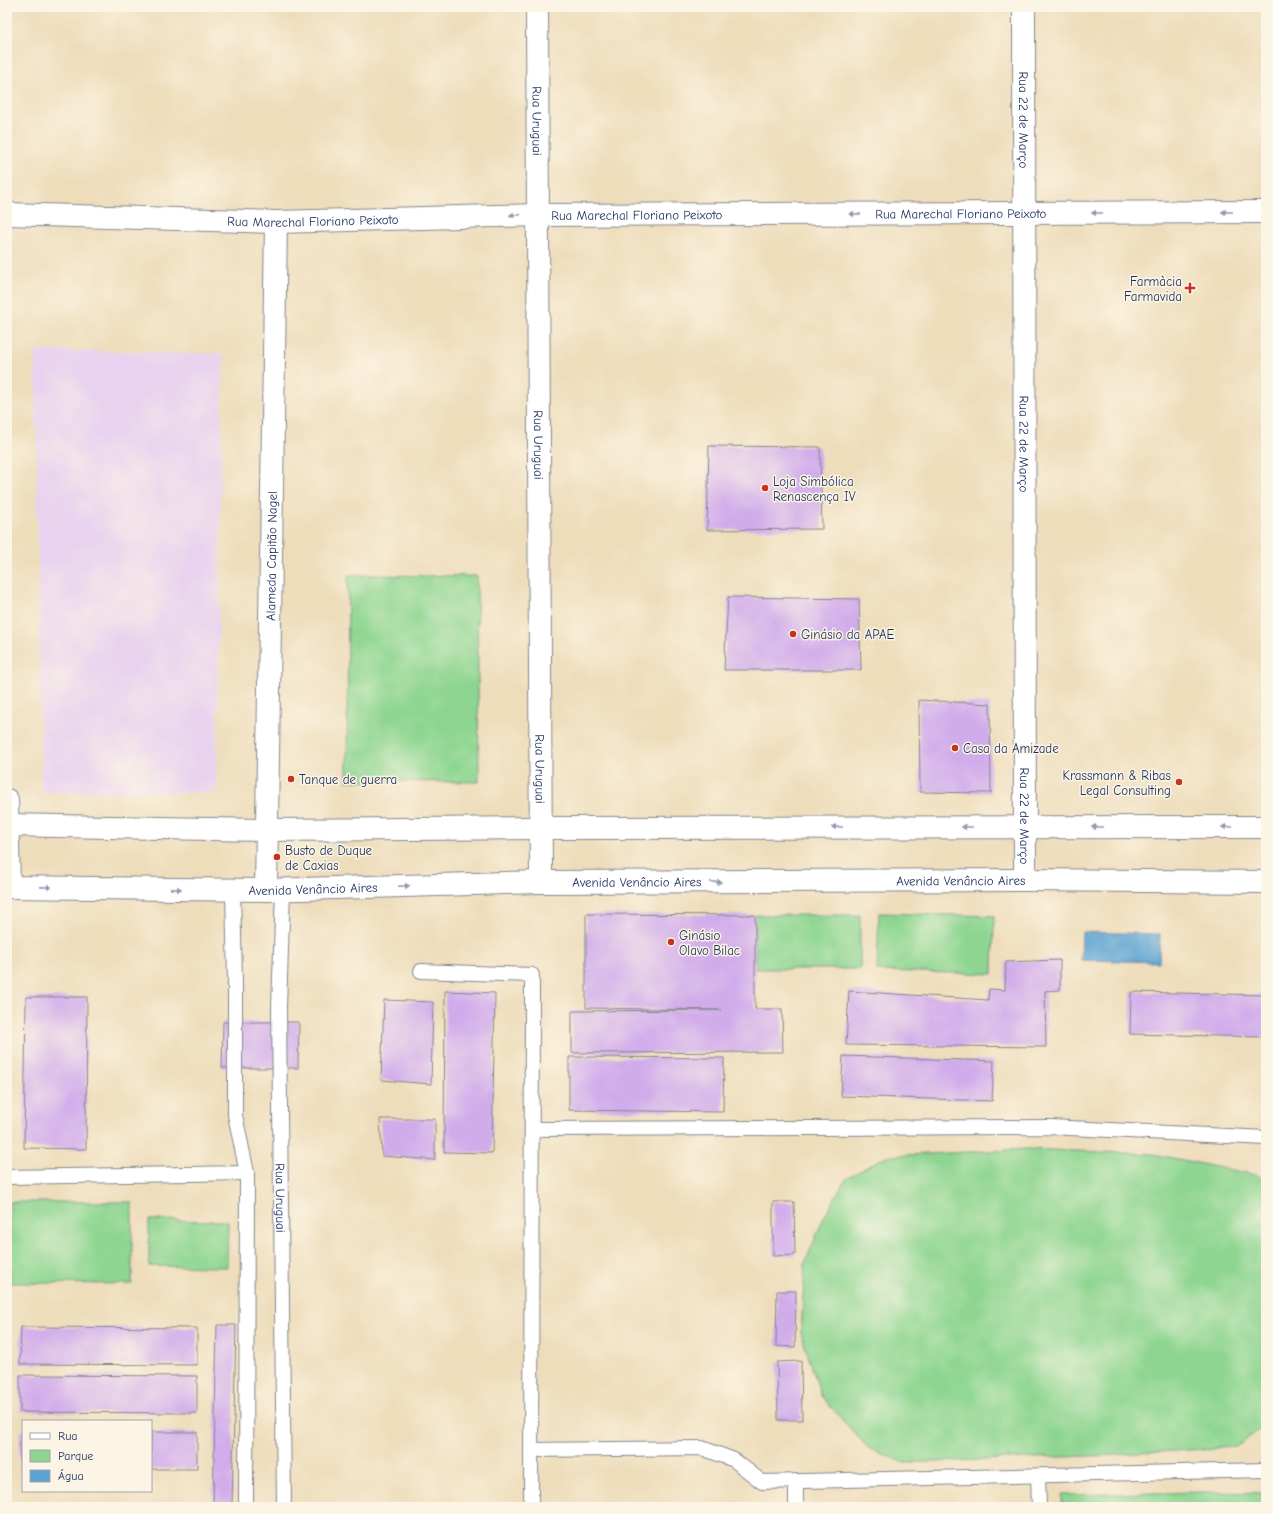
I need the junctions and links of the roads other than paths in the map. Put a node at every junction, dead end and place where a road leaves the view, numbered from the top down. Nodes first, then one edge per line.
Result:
1 (536, 7) edge
2 (1024, 7) edge
3 (1266, 212) edge
4 (1025, 213) junction
5 (7, 214) edge
6 (538, 214) junction
7 (276, 222) junction
8 (7, 800) edge
9 (7, 825) edge
10 (1025, 827) junction
11 (1266, 827) edge
12 (541, 828) junction
13 (266, 830) junction
14 (1025, 880) junction
15 (541, 882) junction
16 (1266, 882) edge
17 (8, 887) edge
18 (233, 890) junction
19 (274, 890) junction
20 (421, 971) dead end
21 (532, 1129) junction
22 (1266, 1138) edge
23 (247, 1173) junction
24 (7, 1177) edge
25 (531, 1450) junction
26 (1266, 1470) edge
27 (1038, 1476) junction
28 (796, 1482) junction
29 (246, 1507) edge
30 (284, 1507) edge
31 (531, 1507) edge
32 (796, 1507) edge
33 (1039, 1507) edge

1 - 6 street, Rua Uruguai
2 - 4 street, Rua 22 de Março
3 -> 4 street, Rua Marechal Floriano Peixoto
4 -> 6 street, Rua Marechal Floriano Peixoto
4 - 10 street, Rua 22 de Março
5 - 7 street, Rua Marechal Floriano Peixoto
6 -> 7 street, Rua Marechal Floriano Peixoto
6 - 12 street, Rua Uruguai
7 - 13 street, Alameda Capitão Nagel
8 - 9 street
9 - 13 street
9 - 17 street
11 -> 10 street
10 -> 12 street
10 - 14 street, Rua 22 de Março
12 - 13 street
12 - 15 street, Rua Uruguai
13 - 19 street, Alameda Capitão Nagel
15 -> 14 street, Avenida Venâncio Aires
14 - 16 street, Avenida Venâncio Aires
19 -> 15 street, Avenida Venâncio Aires
17 -> 18 street, Avenida Venâncio Aires
18 - 19 street, Avenida Venâncio Aires
18 - 23 lane
19 - 30 lane, Rua Uruguai
20 - 21 lane
21 - 22 lane
21 - 25 lane
23 - 24 lane
23 - 29 lane
25 - 28 lane
25 - 31 lane
26 - 27 lane
27 - 28 lane
27 - 33 lane
28 - 32 lane

